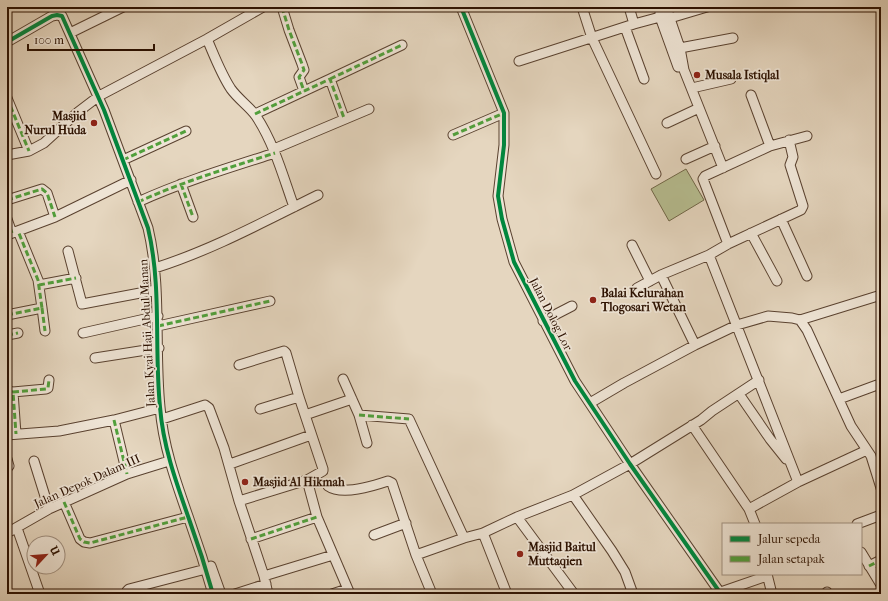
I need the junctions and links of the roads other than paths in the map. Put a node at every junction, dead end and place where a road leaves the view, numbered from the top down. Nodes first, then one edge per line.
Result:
1 (123, 7) edge
2 (263, 7) edge
3 (282, 7) edge
4 (461, 7) edge
5 (582, 7) edge
6 (629, 7) edge
7 (660, 7) edge
8 (666, 7) edge
9 (707, 7) edge
10 (50, 11) edge
11 (660, 17) junction
12 (670, 18) junction
13 (634, 24) junction
14 (624, 27) junction
15 (70, 33) junction
16 (592, 38) junction
17 (733, 38) dead end
18 (207, 39) junction
19 (7, 42) edge
20 (402, 45) dead end
21 (680, 48) junction
22 (519, 61) dead end
23 (678, 67) dead end
24 (731, 78) dead end
25 (330, 79) junction
26 (644, 79) dead end
27 (692, 88) junction
28 (304, 92) junction
29 (751, 95) dead end
30 (99, 96) junction
31 (7, 98) edge
32 (699, 108) junction
33 (369, 109) dead end
34 (504, 113) junction
35 (255, 114) junction
36 (344, 118) junction
37 (666, 123) dead end
38 (186, 131) dead end
39 (453, 135) dead end
40 (807, 136) dead end
41 (789, 140) junction
42 (715, 146) junction
43 (770, 146) junction
44 (29, 151) junction
45 (274, 151) junction
46 (7, 156) edge
47 (123, 160) junction
48 (686, 160) dead end
49 (723, 168) junction
50 (656, 174) dead end
51 (131, 180) junction
52 (181, 184) junction
53 (318, 195) dead end
54 (7, 200) edge
55 (138, 202) junction
56 (294, 207) junction
57 (55, 217) junction
58 (194, 217) dead end
59 (7, 219) edge
60 (781, 219) junction
61 (12, 233) edge
62 (751, 233) junction
63 (728, 244) junction
64 (632, 245) dead end
65 (68, 252) dead end
66 (709, 255) junction
67 (155, 268) junction
68 (661, 275) junction
69 (807, 276) dead end
70 (76, 278) junction
71 (650, 280) junction
72 (776, 281) dead end
73 (39, 285) junction
74 (637, 288) dead end
75 (156, 290) junction
76 (881, 295) edge
77 (270, 301) dead end
78 (572, 306) dead end
79 (42, 308) junction
80 (7, 316) edge
81 (158, 316) junction
82 (800, 320) junction
83 (543, 321) junction
84 (738, 325) junction
85 (158, 326) junction
86 (45, 331) dead end
87 (18, 333) dead end
88 (83, 333) dead end
89 (7, 335) edge
90 (695, 345) junction
91 (158, 348) junction
92 (95, 358) dead end
93 (239, 365) dead end
94 (343, 379) dead end
95 (49, 380) dead end
96 (759, 380) junction
97 (877, 385) dead end
98 (10, 391) edge
99 (739, 394) junction
100 (299, 397) junction
101 (352, 399) junction
102 (839, 399) junction
103 (590, 403) junction
104 (160, 408) junction
105 (260, 409) dead end
106 (359, 414) junction
107 (305, 415) junction
108 (162, 419) junction
109 (114, 420) junction
110 (692, 425) junction
111 (12, 435) edge
112 (311, 435) junction
113 (367, 442) dead end
114 (868, 450) junction
115 (7, 459) edge
116 (34, 461) dead end
117 (170, 461) junction
118 (230, 464) junction
119 (630, 464) junction
120 (791, 464) junction
121 (7, 468) edge
122 (127, 474) junction
123 (306, 480) junction
124 (798, 482) junction
125 (328, 486) dead end
126 (881, 488) edge
127 (573, 495) junction
128 (64, 502) junction
129 (239, 502) junction
130 (49, 509) junction
131 (749, 509) junction
132 (881, 515) edge
133 (188, 517) junction
134 (317, 517) junction
135 (517, 517) junction
136 (406, 523) junction
137 (755, 523) edge
138 (860, 523) edge
139 (17, 528) junction
140 (483, 533) junction
141 (7, 534) edge
142 (374, 535) dead end
143 (464, 538) junction
144 (251, 539) junction
145 (198, 545) junction
146 (862, 554) edge
147 (334, 555) junction
148 (416, 555) junction
149 (881, 560) edge
150 (869, 566) junction
151 (206, 569) junction
152 (767, 575) edge
153 (265, 580) junction
154 (881, 585) edge
155 (348, 591) edge
156 (718, 593) edge
157 (40, 594) edge
158 (126, 594) edge
159 (214, 594) edge
160 (221, 594) edge
161 (235, 594) edge
162 (268, 594) edge
163 (332, 594) edge
164 (432, 594) edge
165 (508, 594) edge
166 (574, 594) edge
167 (633, 594) edge
168 (772, 594) edge

1 - 15 street
2 - 18 street
3 - 28 street
4 - 34 street, Jalan Dolog Lor
5 - 16 street
6 - 13 street
7 - 11 street
8 - 12 street
9 - 12 street
10 - 15 street, Jalan Kyai Haji Abdul Manan
10 - 19 street
11 - 13 street
11 - 23 street
12 - 21 street
13 - 14 street
14 - 16 street
14 - 26 street
15 - 30 street, Jalan Kyai Haji Abdul Manan
16 - 22 street
16 - 50 street
17 - 21 street
18 - 30 street
18 - 35 street
20 - 25 street
21 - 27 street
24 - 27 street
25 - 28 street
25 - 36 street
27 - 32 street
28 - 35 street
29 - 43 street
30 - 44 street
30 - 47 street, Jalan Kyai Haji Abdul Manan
31 - 44 street
32 - 37 street
32 - 42 street
33 - 36 street
34 - 39 street
34 - 83 street, Jalan Dolog Lor
35 - 45 street
36 - 45 street
38 - 47 street
40 - 41 street
41 - 43 street
41 - 60 street
42 - 48 street
42 - 49 street
43 - 49 street
44 - 46 street
45 - 52 street
45 - 56 street
47 - 51 street, Jalan Kyai Haji Abdul Manan
49 - 63 street
51 - 55 street, Jalan Kyai Haji Abdul Manan
51 - 57 street
52 - 55 street
52 - 58 street
53 - 56 street
54 - 57 street
55 - 67 street, Jalan Kyai Haji Abdul Manan
56 - 67 street
57 - 61 street
59 - 61 street
60 - 62 street
60 - 69 street
61 - 73 street
62 - 63 street
62 - 72 street
63 - 66 street
64 - 71 street
65 - 70 street
66 - 68 street
66 - 84 street
67 - 75 street, Jalan Kyai Haji Abdul Manan
68 - 71 street
68 - 90 street
70 - 73 street
70 - 75 street
71 - 74 street
73 - 79 street
75 - 81 street, Jalan Kyai Haji Abdul Manan
76 - 82 street
77 - 85 street
78 - 83 street
79 - 80 street
79 - 86 street
81 - 85 street, Jalan Kyai Haji Abdul Manan
81 - 88 street
82 - 84 street
82 - 102 street
83 - 103 street, Jalan Dolog Lor
84 - 90 street
84 - 96 street
85 - 91 street, Jalan Kyai Haji Abdul Manan
87 - 89 street
90 - 103 street
91 - 92 street
91 - 104 street, Jalan Kyai Haji Abdul Manan
93 - 100 street
94 - 101 street
95 - 98 street
96 - 99 street
96 - 120 street
97 - 102 street
98 - 111 street
99 - 110 street
99 - 120 street
100 - 105 street
100 - 107 street
101 - 106 street
101 - 107 street
102 - 114 street
103 - 119 street, Jalan Dolog Lor
104 - 108 street, Jalan Kyai Haji Abdul Manan
104 - 109 street
106 - 113 street
106 - 143 street
107 - 112 street
108 - 117 street, Jalan Kyai Haji Abdul Manan
108 - 118 street
109 - 111 street
109 - 122 street
110 - 119 street
110 - 131 street
112 - 118 street
112 - 123 street
114 - 124 street
114 - 126 street
115 - 121 street
116 - 130 street
117 - 122 street, Jalan Depok Dalam III
117 - 133 street, Jalan Kyai Haji Abdul Manan
118 - 129 street
119 - 127 street
119 - 156 street, Jalan Dolog Lor
120 - 124 street
122 - 128 street, Jalan Depok Dalam III
123 - 129 street
123 - 134 street
124 - 131 street
125 - 136 street
127 - 135 street
127 - 167 street
128 - 130 street, Jalan Depok Dalam III
128 - 133 street
129 - 144 street
130 - 139 street, Jalan Depok Dalam III
131 - 137 street
132 - 138 street
133 - 145 street, Jalan Kyai Haji Abdul Manan
134 - 144 street
134 - 147 street
135 - 140 street
135 - 166 street
136 - 142 street
136 - 148 street
139 - 141 street, Jalan Depok Dalam III
139 - 157 street
140 - 143 street
140 - 165 street
143 - 148 street
144 - 153 street
145 - 151 street, Jalan Kyai Haji Abdul Manan
145 - 160 street
146 - 150 street
147 - 153 street
147 - 155 street
148 - 164 street
149 - 150 street
150 - 154 street
151 - 158 street
151 - 159 street, Jalan Kyai Haji Abdul Manan
152 - 156 street
152 - 168 street
153 - 161 street
153 - 162 street
155 - 163 street

